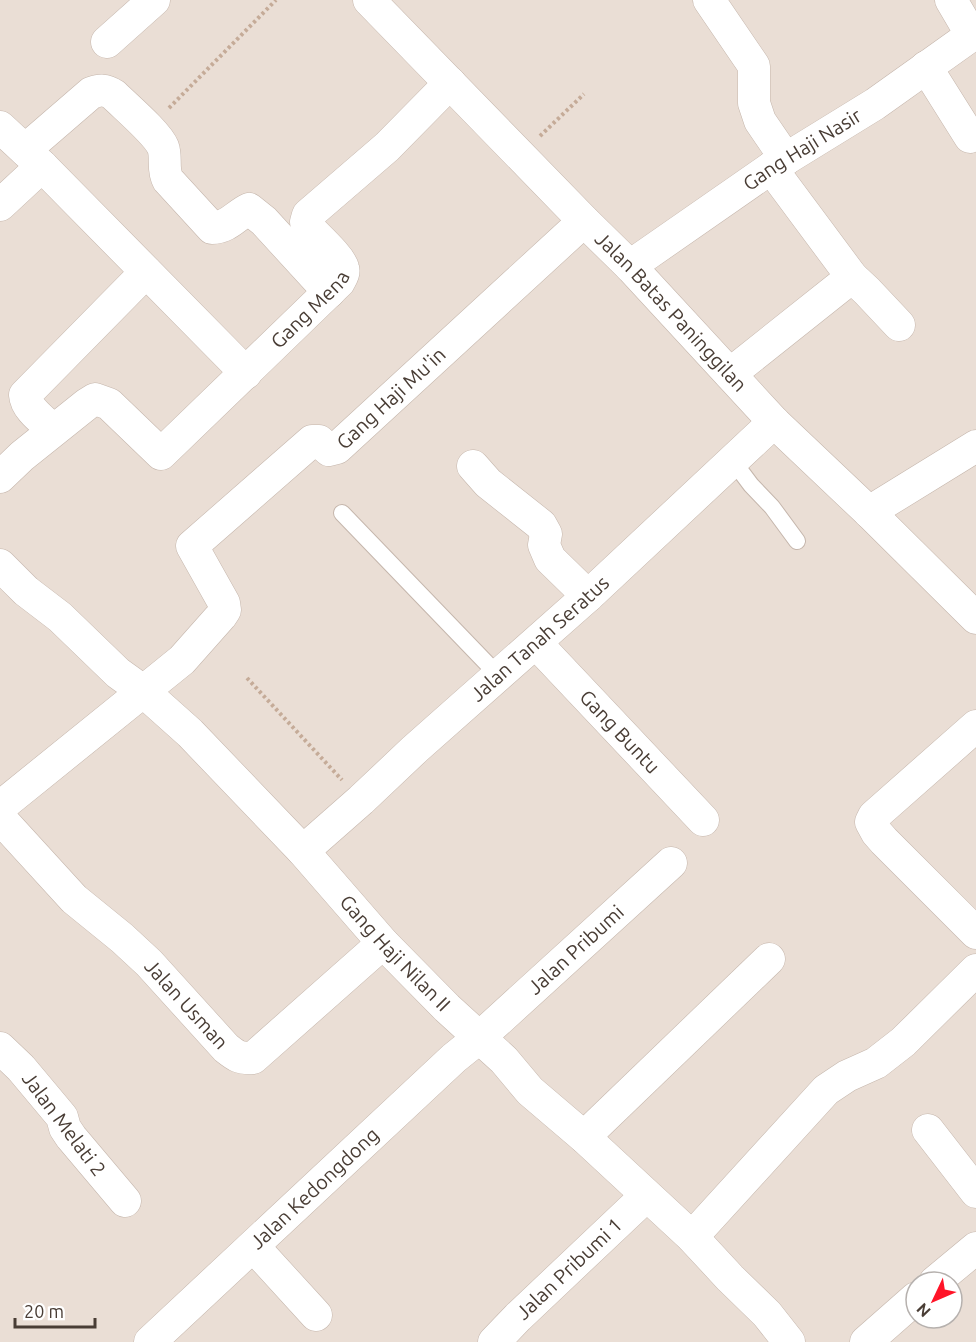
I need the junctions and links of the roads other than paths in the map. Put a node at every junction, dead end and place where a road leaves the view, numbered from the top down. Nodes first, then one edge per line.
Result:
1 (154, 0) edge
2 (369, 0) edge
3 (709, 0) edge
4 (951, 0) edge
5 (974, 33) edge
6 (107, 42) dead end
7 (927, 67) junction
8 (450, 83) junction
9 (0, 127) edge
10 (970, 137) dead end
11 (33, 158) junction
12 (778, 164) junction
13 (0, 205) edge
14 (584, 221) junction
15 (630, 266) junction
16 (146, 272) junction
17 (852, 277) junction
18 (329, 292) junction
19 (899, 325) dead end
20 (246, 373) junction
21 (730, 374) junction
22 (774, 422) junction
23 (53, 430) junction
24 (976, 446) edge
25 (733, 461) junction
26 (473, 466) dead end
27 (0, 477) edge
28 (869, 512) junction
29 (342, 513) dead end
30 (797, 541) dead end
31 (0, 566) edge
32 (588, 596) junction
33 (976, 618) edge
34 (536, 643) junction
35 (498, 675) junction
36 (143, 691) junction
37 (976, 726) edge
38 (0, 807) edge
39 (0, 818) edge
40 (703, 820) dead end
41 (303, 851) junction
42 (671, 863) dead end
43 (976, 933) edge
44 (383, 943) junction
45 (768, 959) dead end
46 (976, 970) edge
47 (480, 1037) junction
48 (0, 1048) edge
49 (928, 1130) dead end
50 (584, 1137) junction
51 (976, 1192) edge
52 (646, 1196) junction
53 (125, 1201) dead end
54 (692, 1237) junction
55 (253, 1246) junction
56 (976, 1248) edge
57 (949, 1270) edge
58 (904, 1309) edge
59 (316, 1315) dead end
60 (150, 1342) edge
61 (494, 1342) edge
62 (789, 1342) edge
63 (866, 1342) edge

1 - 6 street
2 - 8 street, Jalan Batas Paninggilan
3 - 12 street
4 - 5 street
5 - 7 street, Gang Haji Nasir
7 - 10 street
7 - 12 street, Gang Haji Nasir
8 - 14 street, Jalan Batas Paninggilan
8 - 18 street, Gang Mena
9 - 11 street
11 - 13 street
11 - 16 street
11 - 18 street
12 - 15 street, Gang Haji Nasir
12 - 17 street
14 - 15 street, Jalan Batas Paninggilan
14 - 36 street, Gang Haji Mu'in
15 - 21 street, Jalan Batas Paninggilan
16 - 20 street
16 - 23 street
17 - 19 street
17 - 21 street
18 - 20 street, Gang Mena
20 - 23 street, Gang Mena
21 - 22 street, Jalan Batas Paninggilan
22 - 25 street, Jalan Tanah Seratus
22 - 28 street, Jalan Batas Paninggilan
23 - 27 street
24 - 28 street
25 - 30 lane
25 - 32 street, Jalan Tanah Seratus
26 - 32 street
28 - 33 street, Jalan Batas Paninggilan
29 - 35 lane
31 - 36 street, Gang Haji Nilan II
32 - 34 street, Jalan Tanah Seratus
34 - 35 street, Jalan Tanah Seratus
34 - 40 street, Gang Buntu
35 - 41 street, Jalan Tanah Seratus
36 - 38 street
36 - 41 street, Gang Haji Nilan II
37 - 43 street
39 - 44 street, Jalan Usman
41 - 44 street, Gang Haji Nilan II
42 - 47 street, Jalan Pribumi
44 - 47 street, Gang Haji Nilan II
45 - 50 street
46 - 54 street
47 - 50 street, Gang Haji Nilan II
47 - 55 street, Jalan Kedongdong
48 - 53 street, Jalan Melati 2
49 - 51 street
50 - 52 street, Gang Haji Nilan II
52 - 54 street, Gang Haji Nilan II
52 - 61 street, Jalan Pribumi 1
54 - 62 street, Gang Haji Nilan II
55 - 59 street
55 - 60 street, Jalan Kedongdong
56 - 57 street
58 - 63 street

